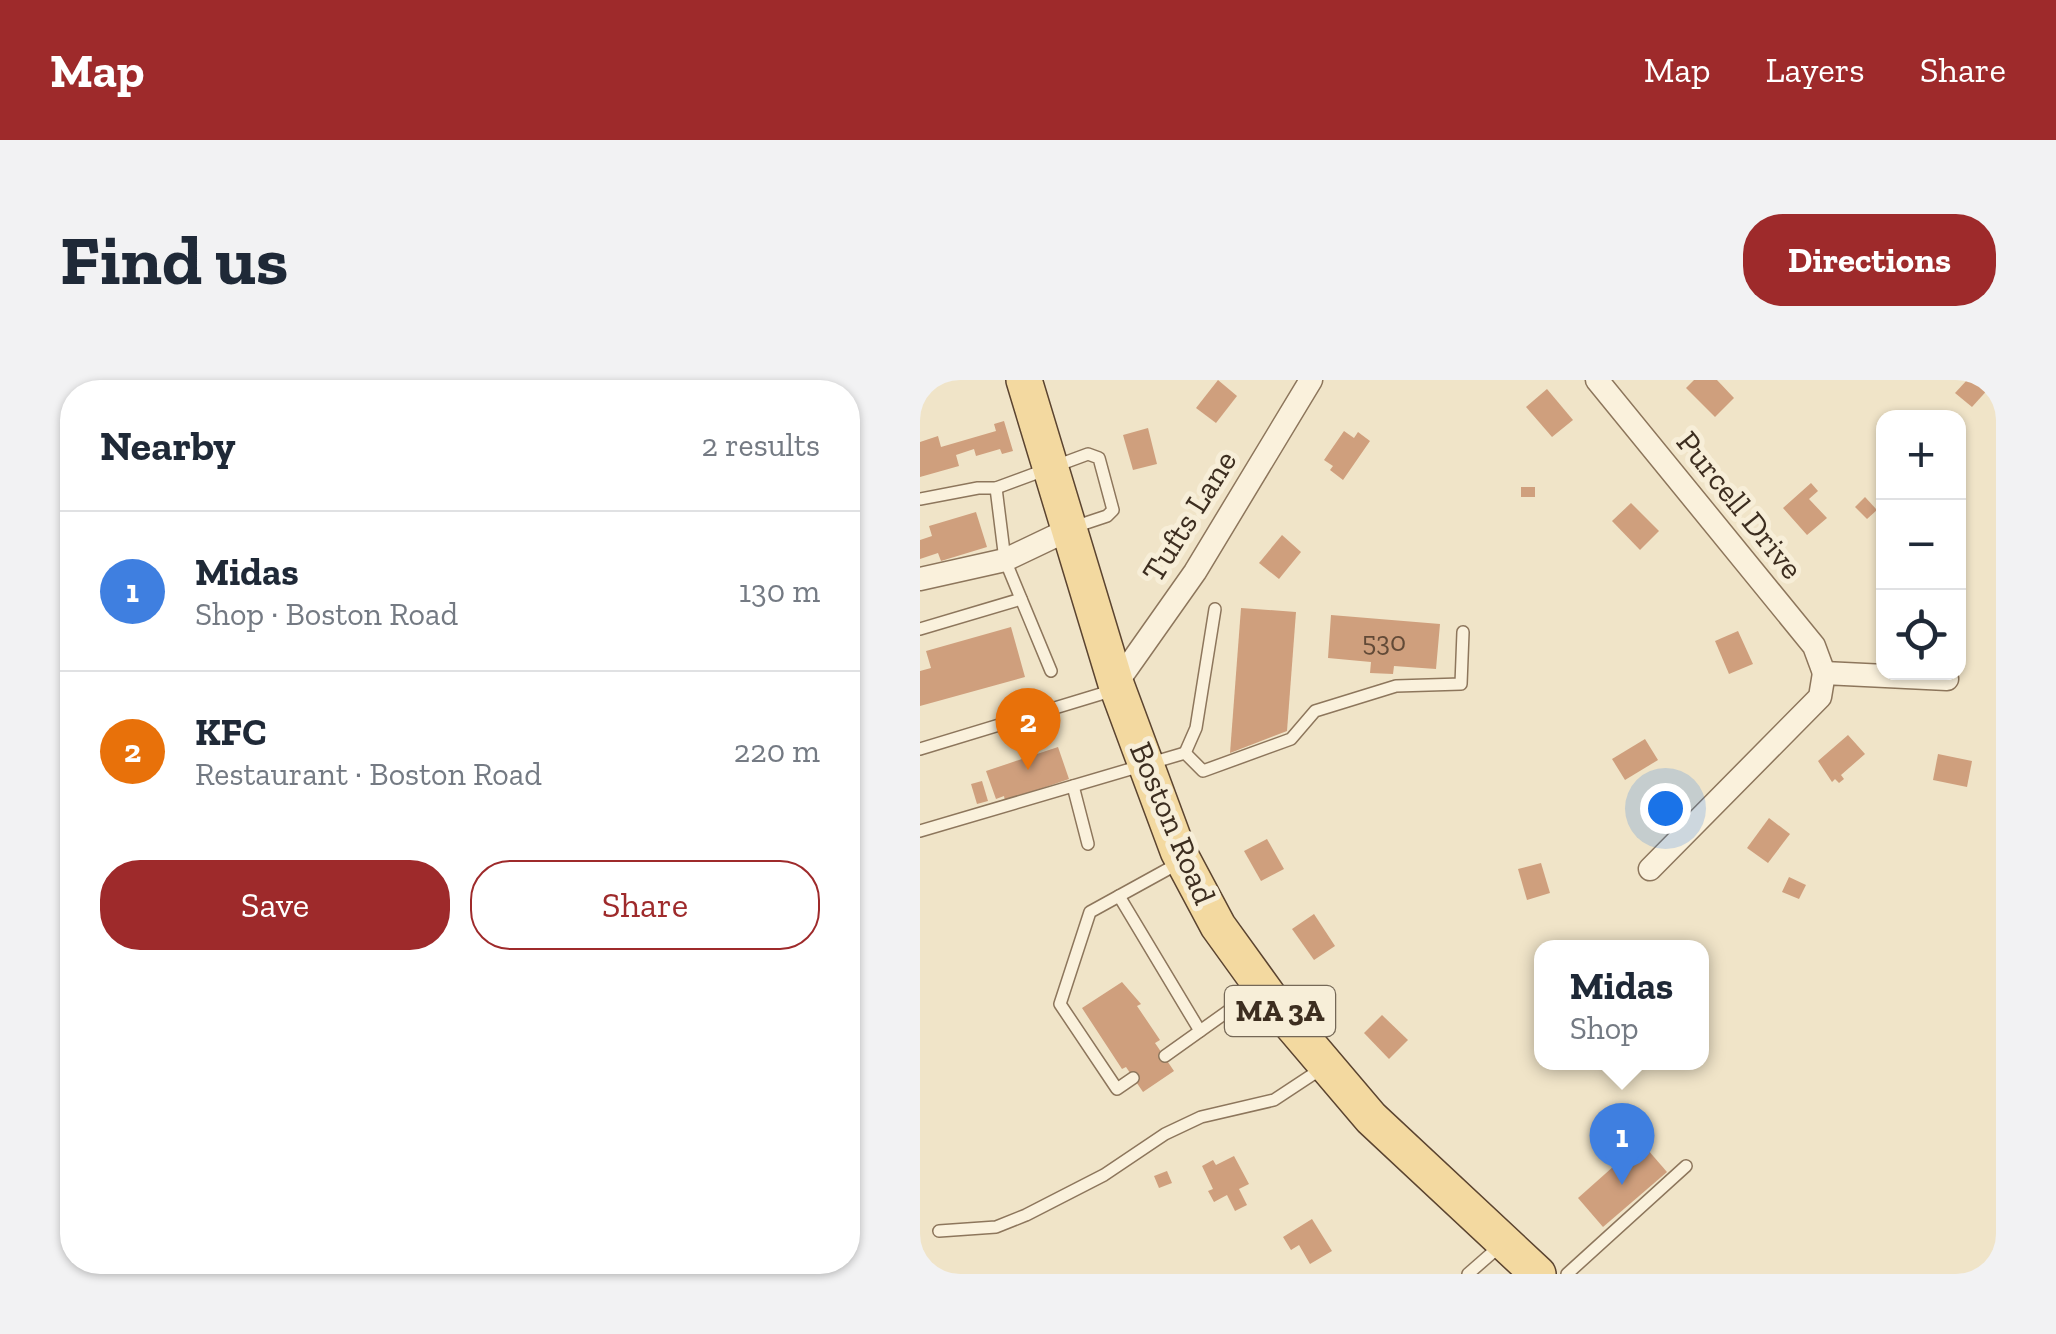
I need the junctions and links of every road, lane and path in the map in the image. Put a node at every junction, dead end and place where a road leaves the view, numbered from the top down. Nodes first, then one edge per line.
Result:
1 (1024, 380) edge
2 (1311, 380) edge
3 (1598, 380) edge
4 (1051, 466) junction
5 (996, 488) junction
6 (920, 499) edge
7 (1070, 529) junction
8 (1006, 560) junction
9 (920, 579) edge
10 (1022, 599) junction
11 (1215, 609) dead end
12 (920, 629) edge
13 (1463, 632) dead end
14 (1051, 672) dead end
15 (1824, 673) junction
16 (1876, 676) edge
17 (1117, 686) junction
18 (920, 749) edge
19 (1185, 753) junction
20 (1146, 765) junction
21 (1073, 786) junction
22 (920, 830) edge
23 (1088, 844) dead end
24 (1183, 860) junction
25 (1650, 869) dead end
26 (1119, 896) junction
27 (1262, 987) junction
28 (1200, 1031) junction
29 (1165, 1056) dead end
30 (1324, 1066) junction
31 (1133, 1078) dead end
32 (1686, 1166) dead end
33 (939, 1231) dead end
34 (1503, 1243) junction
35 (1468, 1274) edge
36 (1538, 1274) edge
37 (1567, 1274) edge

1 - 4 main road, Boston Road / MA 3A
2 - 17 street, Tufts Lane
3 - 15 street, Purcell Drive
4 - 5 lane
4 - 7 main road, Boston Road / MA 3A
4 - 7 lane
5 - 6 lane
5 - 8 lane
7 - 8 street
7 - 17 main road, Boston Road / MA 3A
8 - 9 street
8 - 10 lane
10 - 12 lane
10 - 14 lane
11 - 19 lane
13 - 19 lane
15 - 16 street
15 - 25 street
17 - 18 lane
17 - 20 main road, Boston Road / MA 3A
19 - 20 lane
20 - 21 lane
20 - 24 main road, Boston Road / MA 3A
21 - 22 lane
21 - 23 lane
24 - 26 lane
24 - 27 main road, Boston Road / MA 3A
26 - 28 lane
26 - 31 lane
27 - 28 lane
27 - 30 main road, Boston Road / MA 3A
28 - 29 lane
30 - 33 lane
30 - 34 main road, Boston Road / MA 3A
32 - 37 lane
34 - 35 lane
34 - 36 main road, Boston Road / MA 3A

